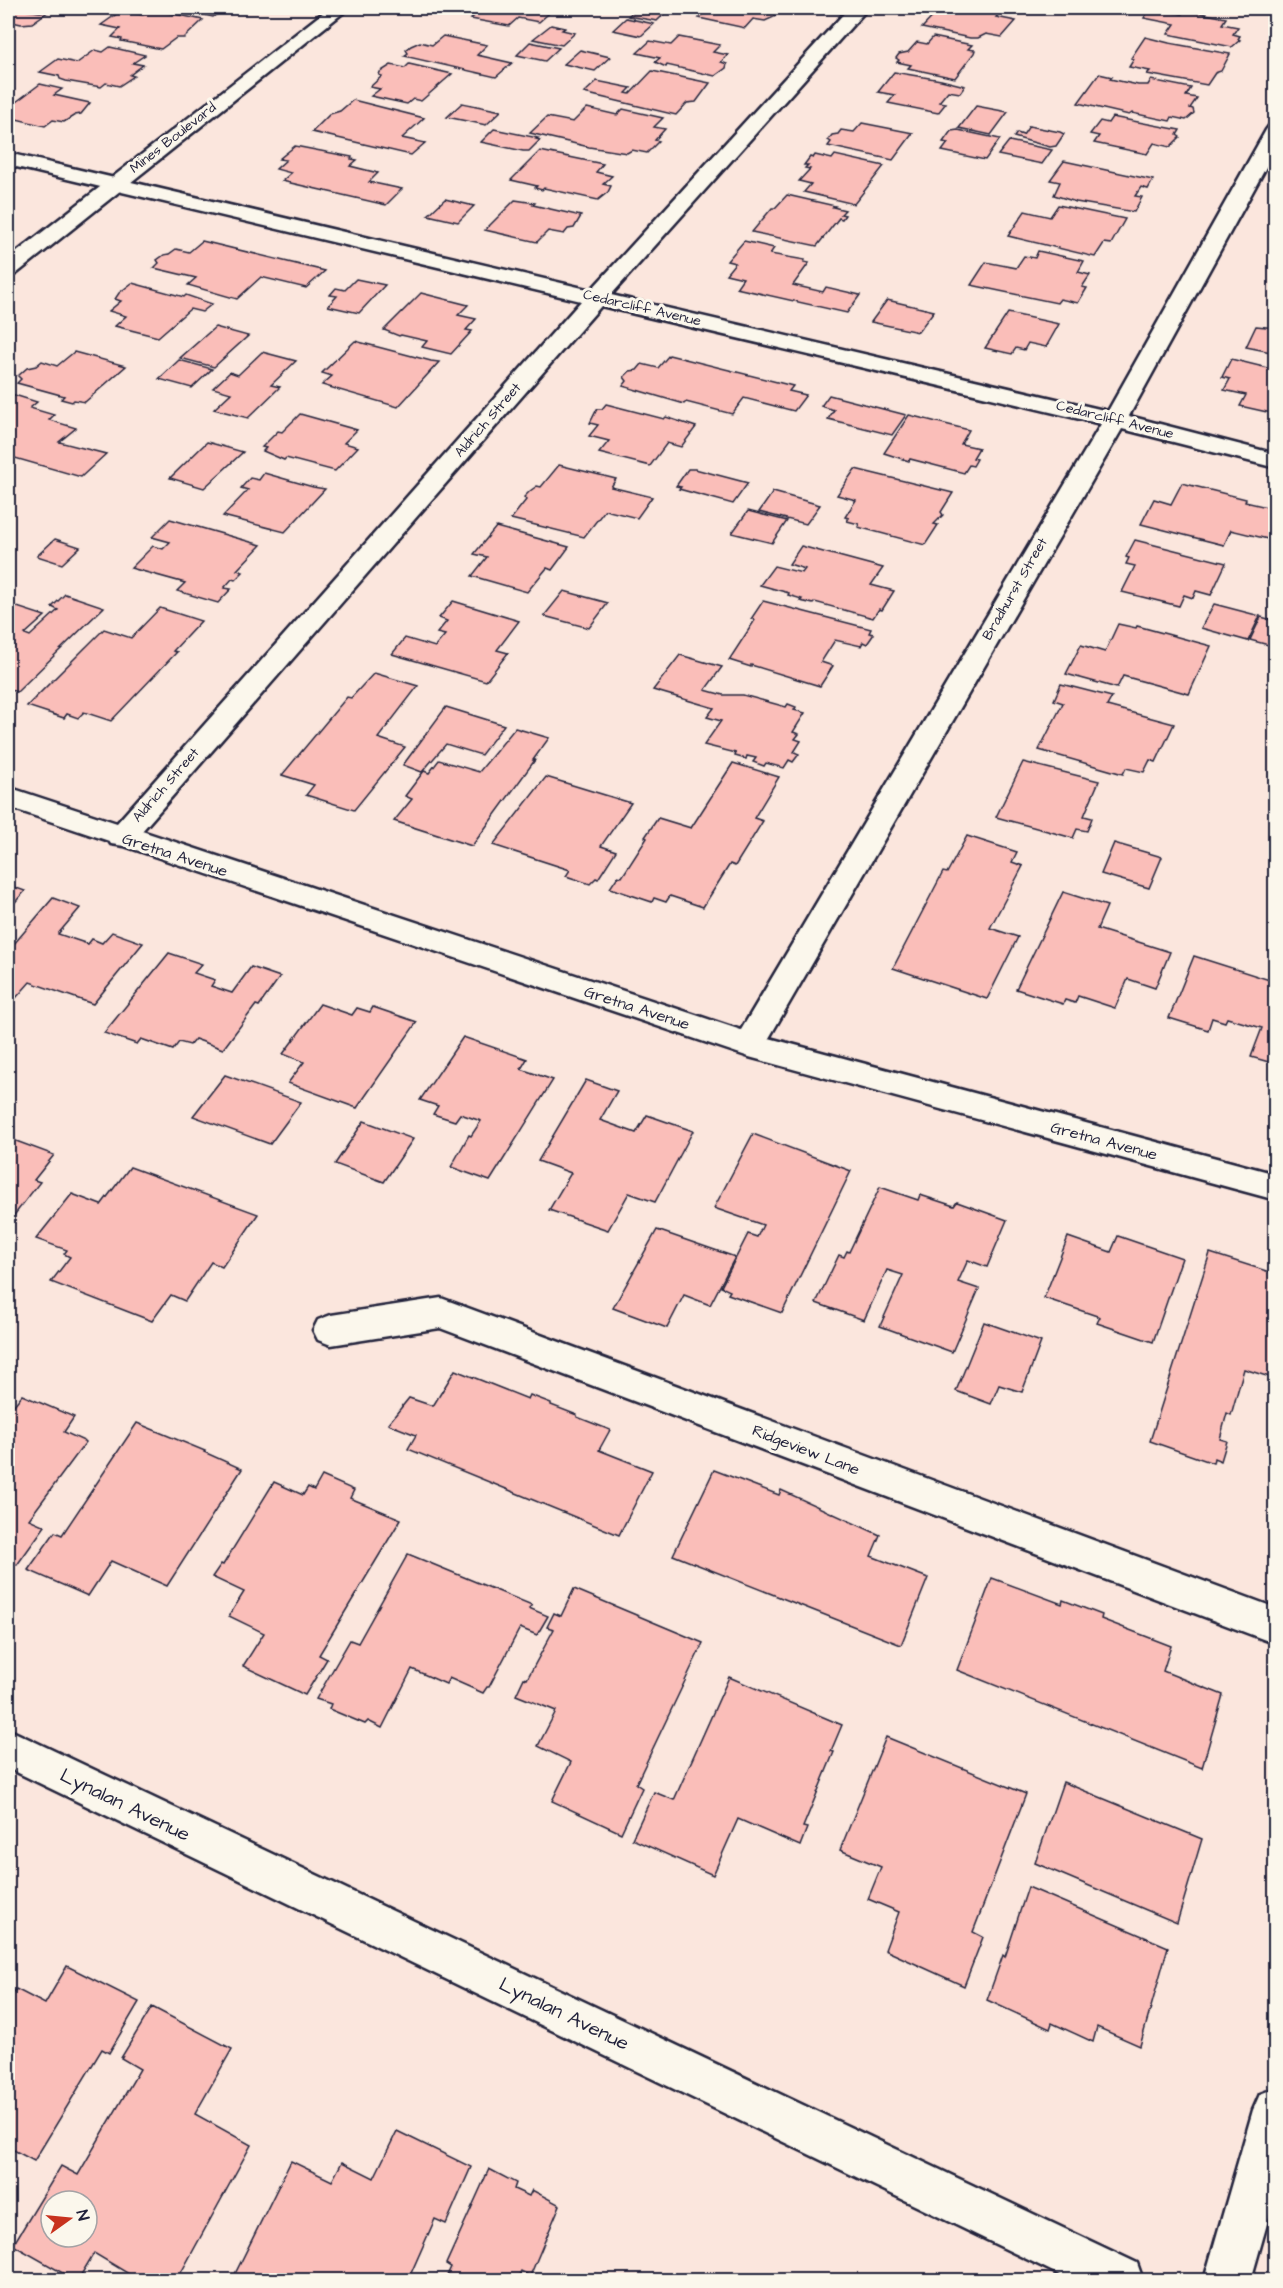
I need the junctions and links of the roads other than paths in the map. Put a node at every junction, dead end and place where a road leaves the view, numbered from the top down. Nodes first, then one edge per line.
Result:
1 (340, 8) edge
2 (859, 8) edge
3 (1275, 130) edge
4 (8, 159) edge
5 (114, 184) junction
6 (8, 269) edge
7 (596, 298) junction
8 (1114, 420) junction
9 (1275, 461) edge
10 (8, 797) edge
11 (121, 837) junction
12 (749, 1045) junction
13 (1275, 1187) edge
14 (331, 1330) dead end
15 (1275, 1626) edge
16 (8, 1749) edge
17 (1275, 2110) edge
18 (1120, 2280) edge
19 (1227, 2280) edge

1 - 5 street, Mines Boulevard
2 - 7 street, Aldrich Street
3 - 8 street, Bradhurst Street
4 - 5 street, Cedarcliff Avenue
5 - 6 street, Mines Boulevard
5 - 7 street, Cedarcliff Avenue
7 - 8 street, Cedarcliff Avenue
7 - 11 street, Aldrich Street
8 - 9 street, Cedarcliff Avenue
8 - 12 street, Bradhurst Street
10 - 11 street, Gretna Avenue
11 - 12 street, Gretna Avenue
12 - 13 street, Gretna Avenue
14 - 15 street, Ridgeview Lane
16 - 18 street, Lynalan Avenue
17 - 19 street

